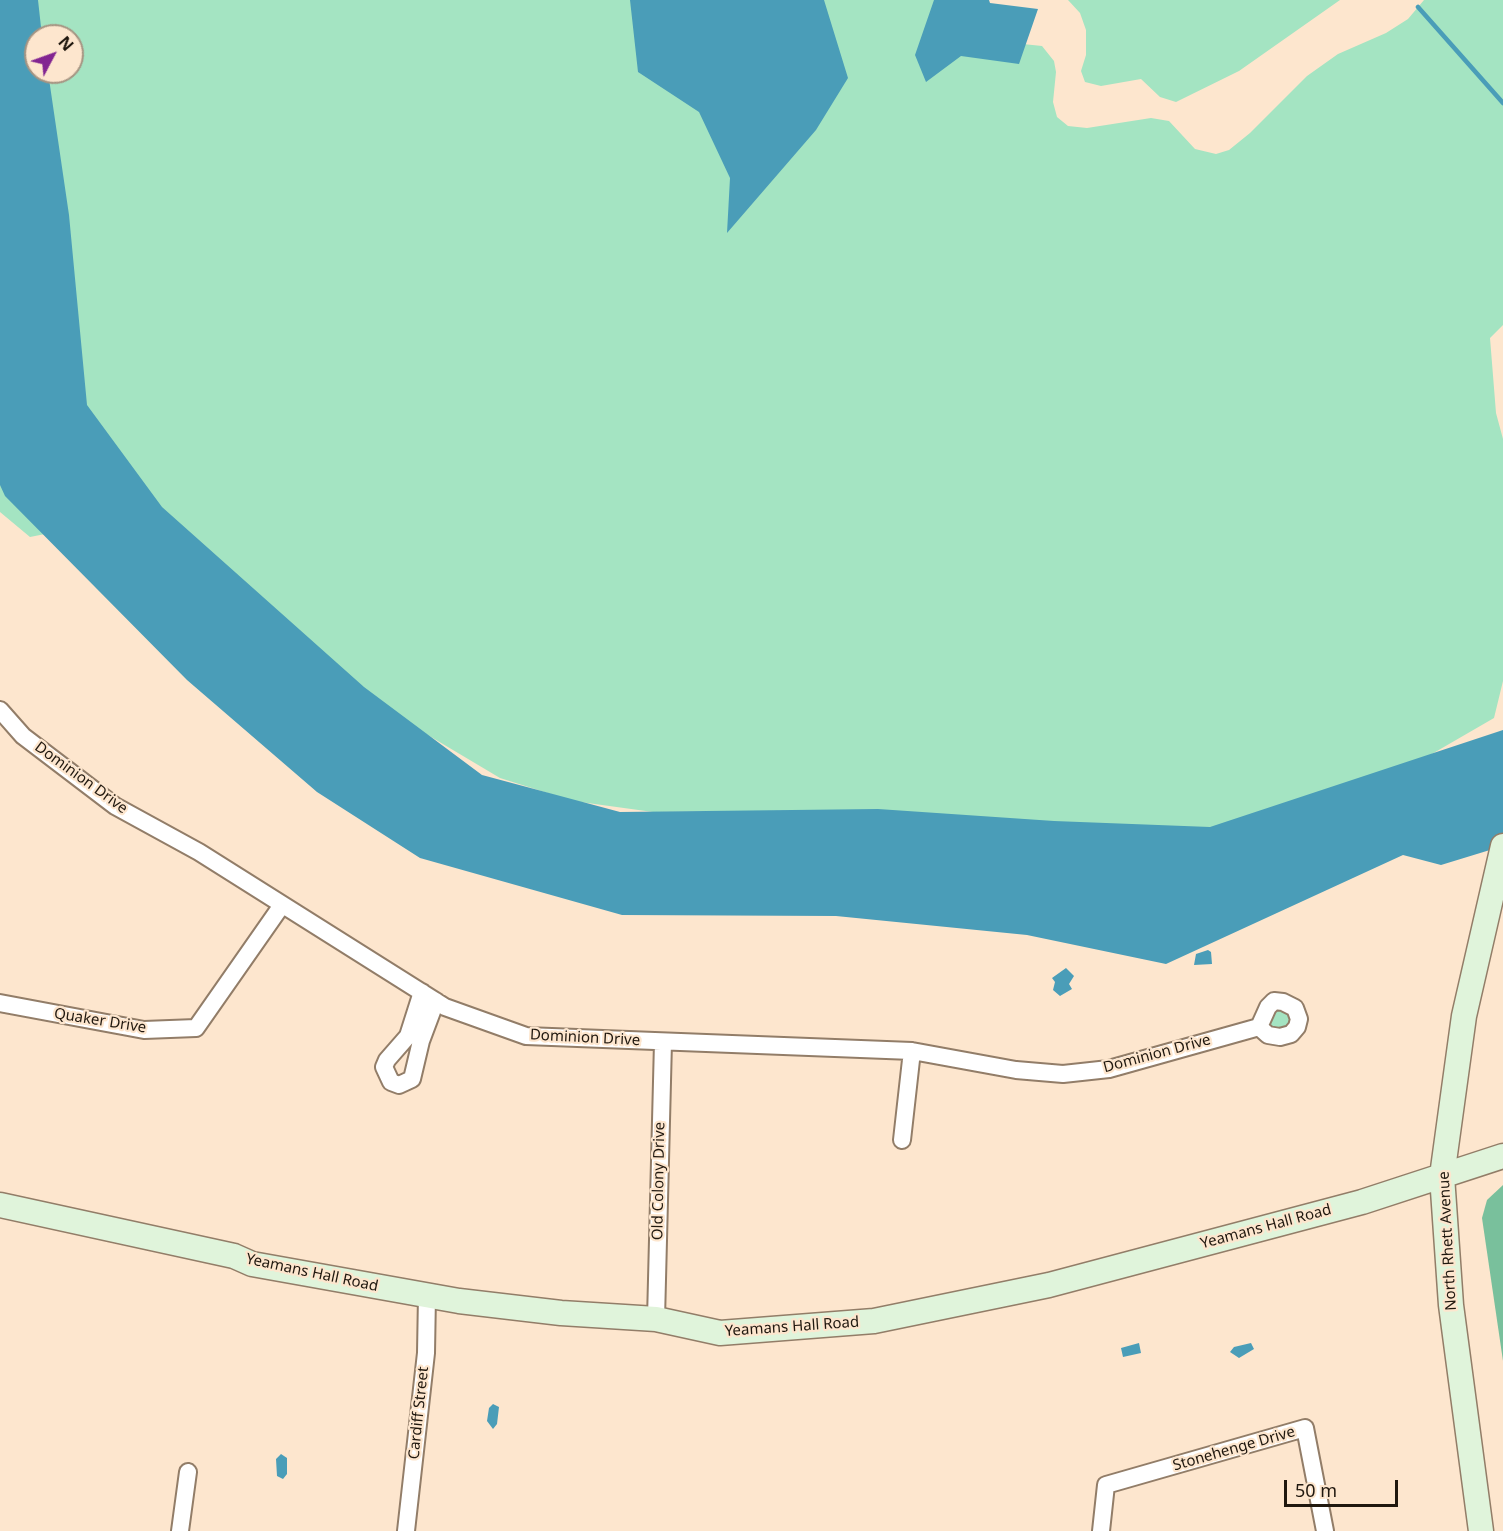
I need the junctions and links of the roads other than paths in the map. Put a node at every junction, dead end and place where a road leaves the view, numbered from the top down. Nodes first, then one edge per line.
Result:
1 (0, 710) edge
2 (1503, 846) edge
3 (282, 905) junction
4 (429, 997) junction
5 (0, 1003) edge
6 (1259, 1027) dead end
7 (414, 1038) dead end
8 (663, 1042) junction
9 (912, 1051) junction
10 (902, 1140) dead end
11 (1503, 1156) edge
12 (1442, 1176) junction
13 (0, 1205) edge
14 (427, 1295) junction
15 (656, 1319) junction
16 (188, 1472) dead end
17 (180, 1531) edge
18 (406, 1531) edge
19 (1101, 1531) edge
20 (1325, 1531) edge
21 (1481, 1531) edge

1 - 3 street, Dominion Drive
2 - 12 street, North Rhett Avenue
3 - 4 street, Dominion Drive
3 - 5 street, Quaker Drive
4 - 7 street
4 - 8 street, Dominion Drive
6 - 9 street, Dominion Drive
8 - 9 street, Dominion Drive
8 - 15 street, Old Colony Drive
9 - 10 street
11 - 12 street, Yeamans Hall Road
12 - 15 street, Yeamans Hall Road
12 - 21 street, North Rhett Avenue
13 - 14 street, Yeamans Hall Road
14 - 15 street, Yeamans Hall Road
14 - 18 street, Cardiff Street
16 - 17 street
19 - 20 street, Stonehenge Drive

